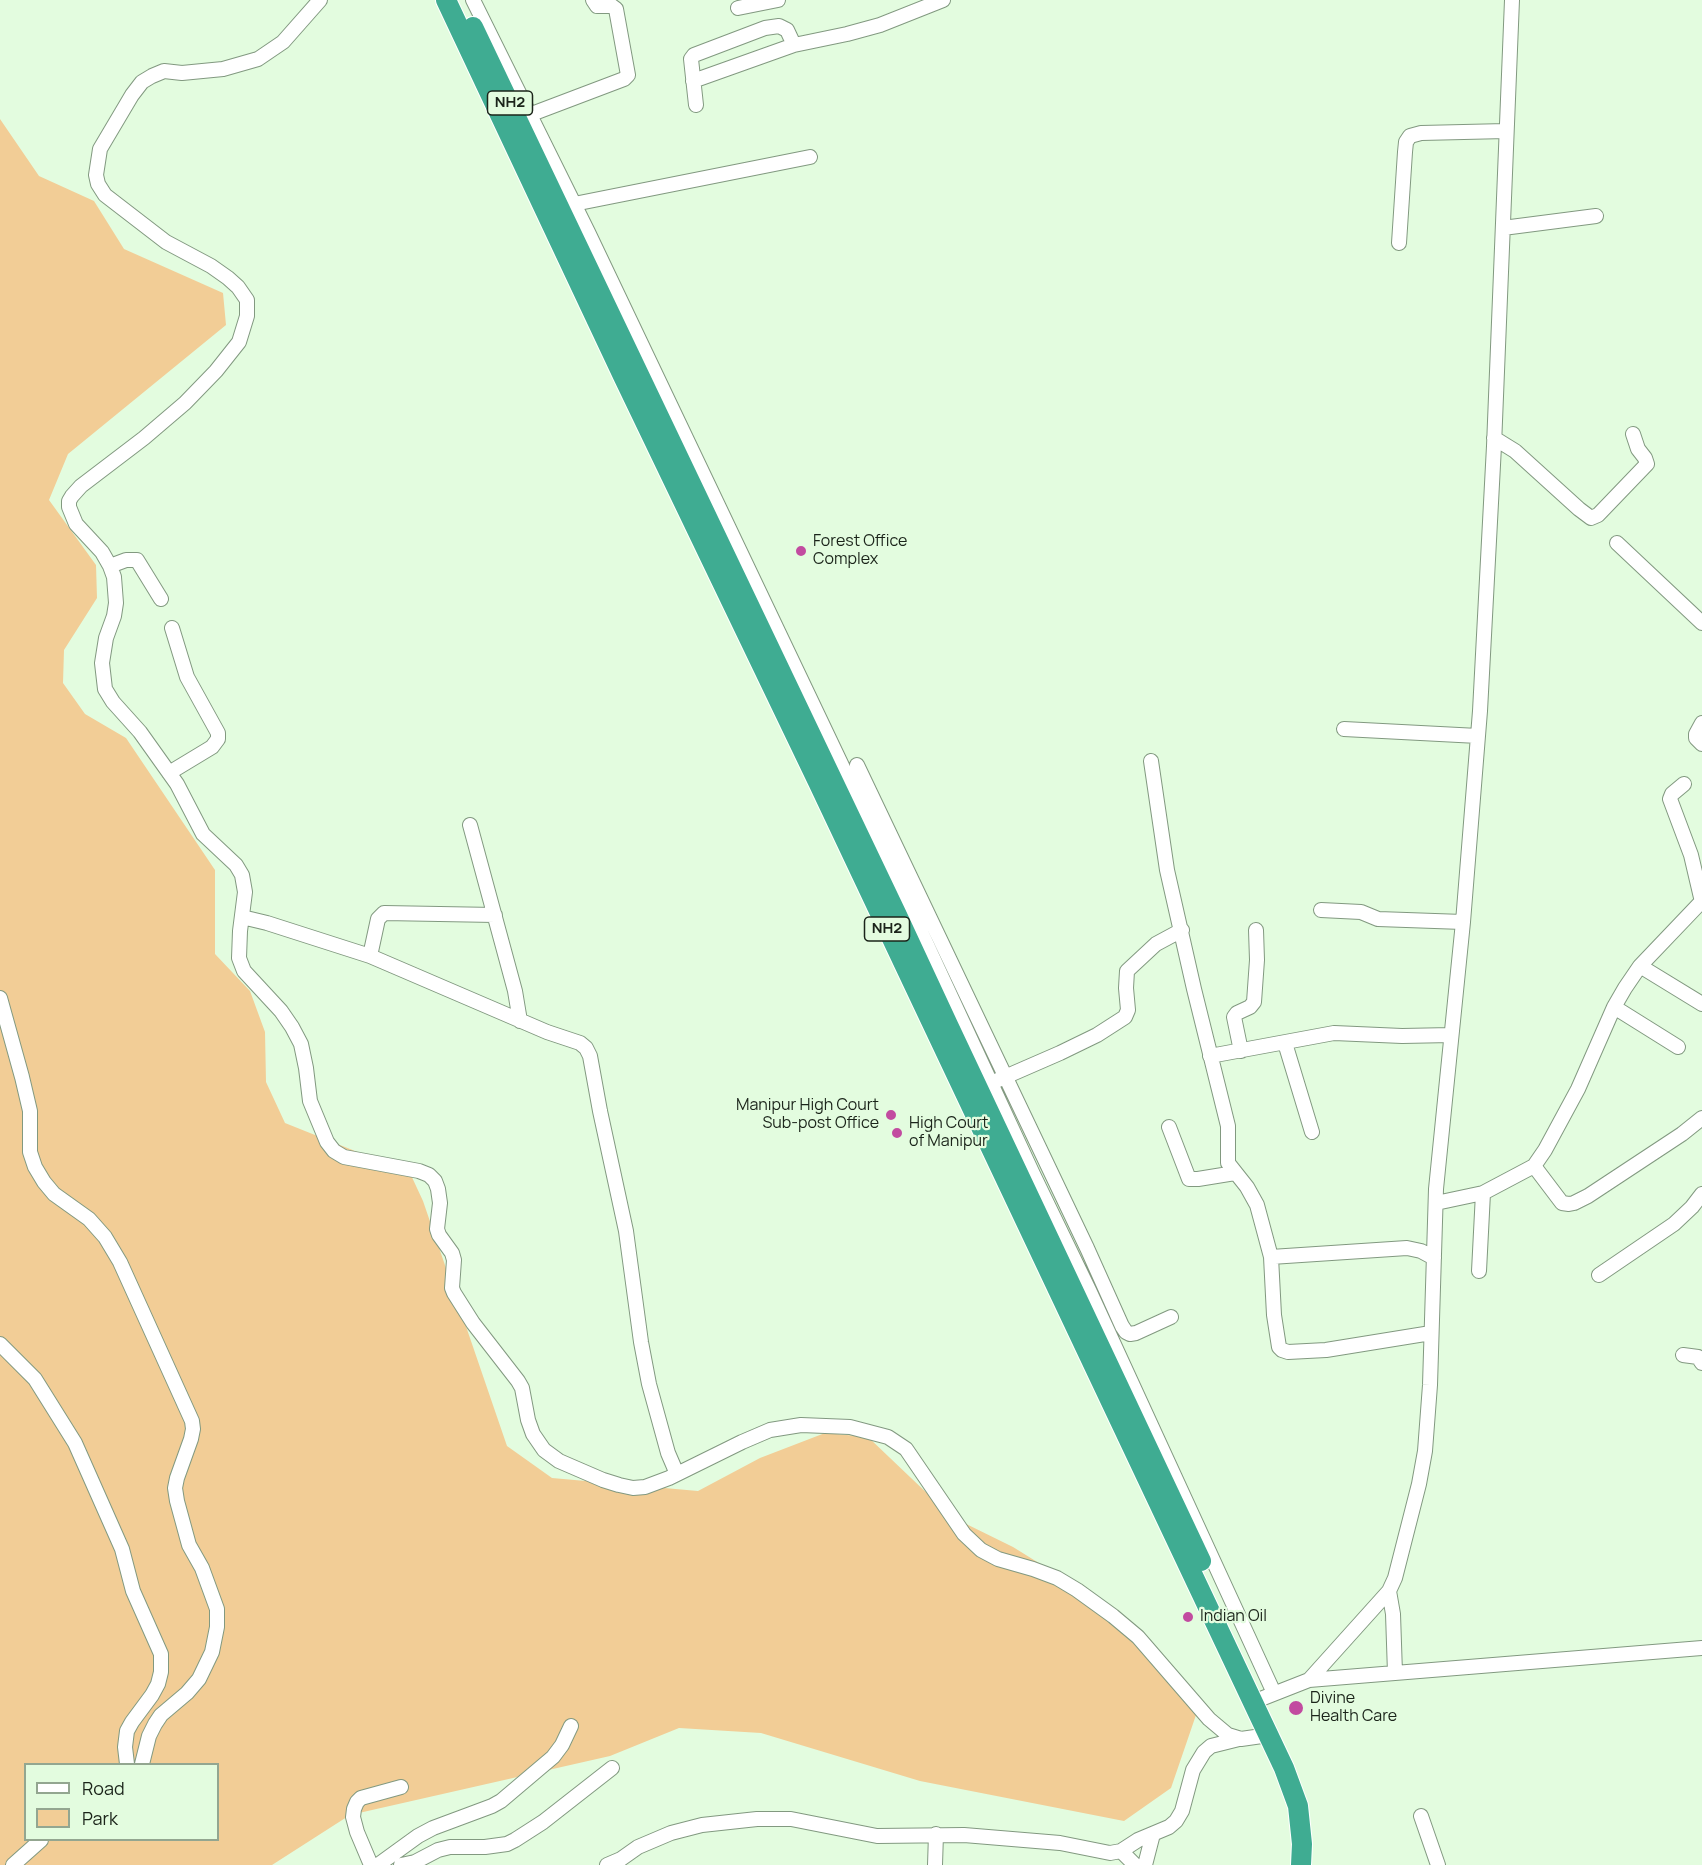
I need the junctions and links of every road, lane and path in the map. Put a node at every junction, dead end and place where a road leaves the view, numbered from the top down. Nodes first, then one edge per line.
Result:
1 (320, 0) edge
2 (447, 0) edge
3 (460, 0) edge
4 (473, 0) edge
5 (593, 0) edge
6 (778, 0) edge
7 (943, 0) edge
8 (1512, 0) edge
9 (738, 8) dead end
10 (794, 45) junction
11 (693, 81) junction
12 (696, 105) dead end
13 (529, 115) junction
14 (1506, 131) junction
15 (810, 158) dead end
16 (574, 204) junction
17 (1596, 216) dead end
18 (1503, 228) junction
19 (1399, 243) dead end
20 (1634, 434) dead end
21 (1494, 438) junction
22 (1617, 543) dead end
23 (110, 566) junction
24 (161, 599) dead end
25 (1702, 623) edge
26 (172, 628) dead end
27 (1702, 723) edge
28 (1344, 729) dead end
29 (1478, 736) junction
30 (1702, 744) edge
31 (1151, 761) dead end
32 (857, 765) dead end
33 (169, 773) junction
34 (1684, 784) dead end
35 (470, 825) dead end
36 (1702, 901) edge
37 (1321, 910) dead end
38 (495, 915) junction
39 (242, 918) junction
40 (1463, 922) junction
41 (1182, 930) junction
42 (1256, 930) dead end
43 (370, 957) junction
44 (1640, 966) junction
45 (0, 998) edge
46 (1702, 1004) edge
47 (1614, 1007) junction
48 (520, 1021) junction
49 (1451, 1035) junction
50 (1285, 1043) junction
51 (1678, 1047) dead end
52 (1241, 1051) junction
53 (1210, 1056) junction
54 (1005, 1077) junction
55 (990, 1083) junction
56 (1702, 1118) edge
57 (1169, 1128) dead end
58 (1312, 1132) dead end
59 (1534, 1166) junction
60 (1235, 1173) junction
61 (1483, 1193) junction
62 (1702, 1194) edge
63 (1436, 1203) junction
64 (1271, 1257) junction
65 (1434, 1258) junction
66 (1479, 1271) dead end
67 (1599, 1275) dead end
68 (1171, 1317) dead end
69 (1431, 1333) junction
70 (0, 1344) edge
71 (1683, 1355) dead end
72 (1702, 1363) edge
73 (677, 1474) junction
74 (1389, 1591) junction
75 (1702, 1648) edge
76 (1395, 1673) junction
77 (1309, 1680) junction
78 (1263, 1697) junction
79 (572, 1726) dead end
80 (1269, 1735) junction
81 (1241, 1738) junction
82 (127, 1763) edge
83 (141, 1763) edge
84 (612, 1768) dead end
85 (401, 1787) dead end
86 (1421, 1816) dead end
87 (936, 1834) junction
88 (1153, 1834) junction
89 (39, 1841) edge
90 (1121, 1851) junction
91 (382, 1862) edge
92 (621, 1862) edge
93 (13, 1865) edge
94 (371, 1865) edge
95 (401, 1865) edge
96 (607, 1865) edge
97 (935, 1865) edge
98 (1135, 1865) edge
99 (1145, 1865) edge
100 (1301, 1865) edge
101 (1314, 1865) edge
102 (1438, 1865) edge

1 - 23 street
2 - 78 highway, NH2
3 - 78 highway, NH2
4 - 13 street
5 - 13 street
6 - 9 street
7 - 10 street
8 - 14 street
10 - 11 street
10 - 11 street
11 - 12 street
13 - 16 street
14 - 18 street
14 - 19 street
15 - 16 street
16 - 55 street
17 - 18 street
18 - 21 street
20 - 21 street
21 - 29 street
22 - 25 street
23 - 24 street
23 - 33 street
26 - 33 street
27 - 30 street
28 - 29 street
29 - 40 street
31 - 41 street
32 - 54 street
33 - 39 street
34 - 36 street
35 - 38 street
36 - 44 street
37 - 40 street
38 - 43 street
38 - 48 street
39 - 43 street
39 - 73 street
40 - 49 street
41 - 53 street
41 - 54 street
42 - 52 street
43 - 48 street
44 - 46 street
44 - 47 street
45 - 83 street
47 - 51 street
47 - 59 street
48 - 73 street
49 - 50 street
49 - 63 street
50 - 52 street
50 - 58 street
52 - 53 street
53 - 60 street
54 - 55 street
54 - 68 street
55 - 78 street
56 - 59 street
57 - 60 street
59 - 61 street
60 - 64 street
61 - 63 street
61 - 66 street
62 - 67 street
63 - 65 street
64 - 65 street
64 - 69 street
65 - 69 street
69 - 74 street
70 - 82 street
71 - 72 street
73 - 81 street
74 - 76 street
74 - 77 street
75 - 76 street
76 - 77 street
77 - 78 street
78 - 80 highway, NH2
78 - 101 highway, NH2
79 - 91 street
80 - 81 street
80 - 100 highway, NH2
81 - 88 street
84 - 95 street
85 - 94 street
86 - 102 street
87 - 90 street
87 - 92 street
87 - 97 street
88 - 90 street
88 - 99 street
89 - 93 street
90 - 98 street
91 - 95 street
92 - 96 street

